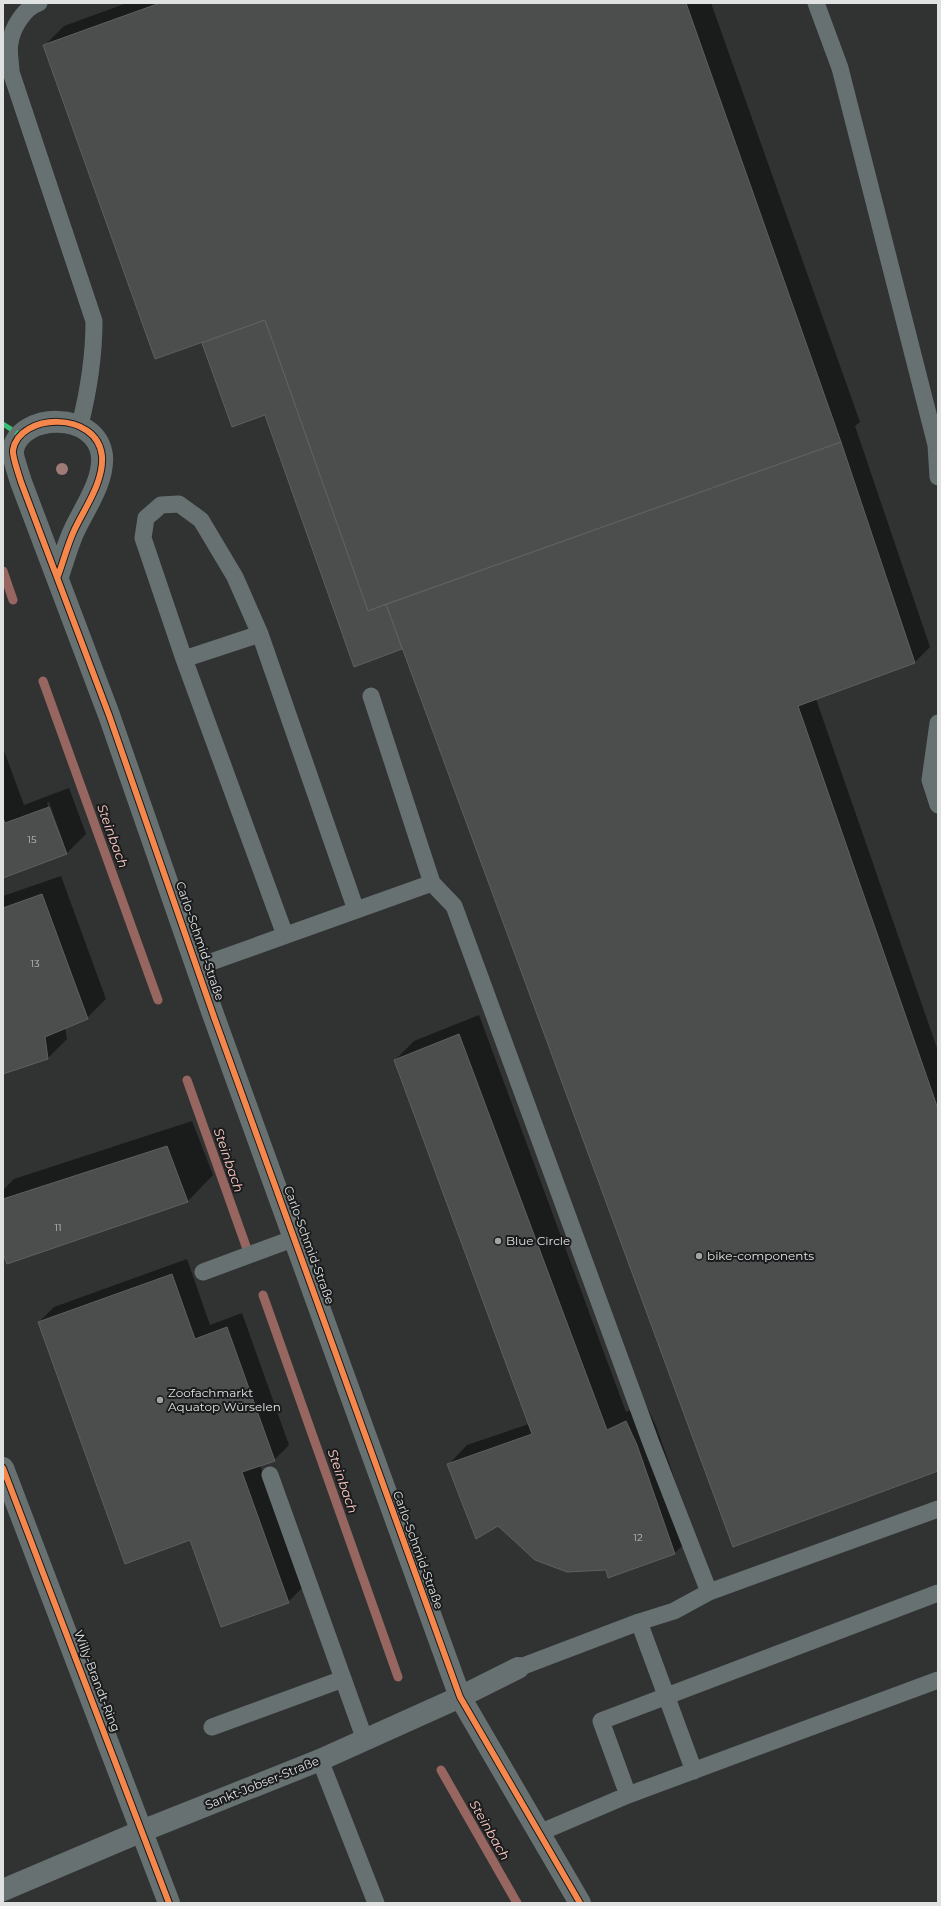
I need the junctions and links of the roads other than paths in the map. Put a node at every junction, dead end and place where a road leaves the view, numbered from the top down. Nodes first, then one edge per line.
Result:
1 (39, 3) edge
2 (816, 3) edge
3 (80, 425) junction
4 (8, 451) edge
5 (938, 477) edge
6 (58, 576) junction
7 (260, 634) junction
8 (184, 659) junction
9 (371, 696) dead end
10 (938, 723) edge
11 (938, 805) edge
12 (432, 883) junction
13 (356, 910) junction
14 (285, 935) junction
15 (197, 967) junction
16 (295, 1238) junction
17 (203, 1272) dead end
18 (3, 1468) edge
19 (270, 1476) dead end
20 (938, 1509) edge
21 (709, 1592) junction
22 (938, 1593) edge
23 (639, 1622) junction
24 (518, 1668) joint
25 (343, 1679) junction
26 (938, 1680) edge
27 (460, 1697) junction
28 (665, 1697) junction
29 (212, 1727) dead end
30 (365, 1740) junction
31 (320, 1760) junction
32 (694, 1771) junction
33 (628, 1795) junction
34 (142, 1831) junction
35 (539, 1833) junction
36 (3, 1890) edge
37 (169, 1903) edge
38 (376, 1903) edge
39 (580, 1903) edge

1 - 3 lane
2 - 5 lane
3 - 4 street, Carlo-Schmid-Straße
3 - 6 street
4 - 6 street, Carlo-Schmid-Straße
6 - 15 street, Carlo-Schmid-Straße
7 - 8 lane
7 - 8 lane
7 - 13 lane
8 - 14 lane
9 - 12 lane
10 - 11 lane
12 - 13 lane
12 - 21 lane
13 - 14 lane
14 - 15 lane
15 - 16 street, Carlo-Schmid-Straße
16 - 17 lane
16 - 27 street, Carlo-Schmid-Straße
18 - 34 street, Willy-Brandt-Ring
19 - 25 lane
20 - 21 lane
21 - 23 lane
22 - 28 lane
23 - 24 lane
23 - 28 lane
24 - 27 street, Sankt-Jobser-Straße
25 - 29 lane
25 - 30 lane
26 - 32 lane
27 - 30 street, Sankt-Jobser-Straße
27 - 35 street, Carlo-Schmid-Straße
28 - 32 lane
28 - 33 lane
30 - 31 street, Sankt-Jobser-Straße
31 - 34 street, Sankt-Jobser-Straße
31 - 38 lane
32 - 33 lane
33 - 35 lane
34 - 36 street, Sankt-Jobser-Straße
34 - 37 street, Willy-Brandt-Ring
35 - 39 street, Carlo-Schmid-Straße

